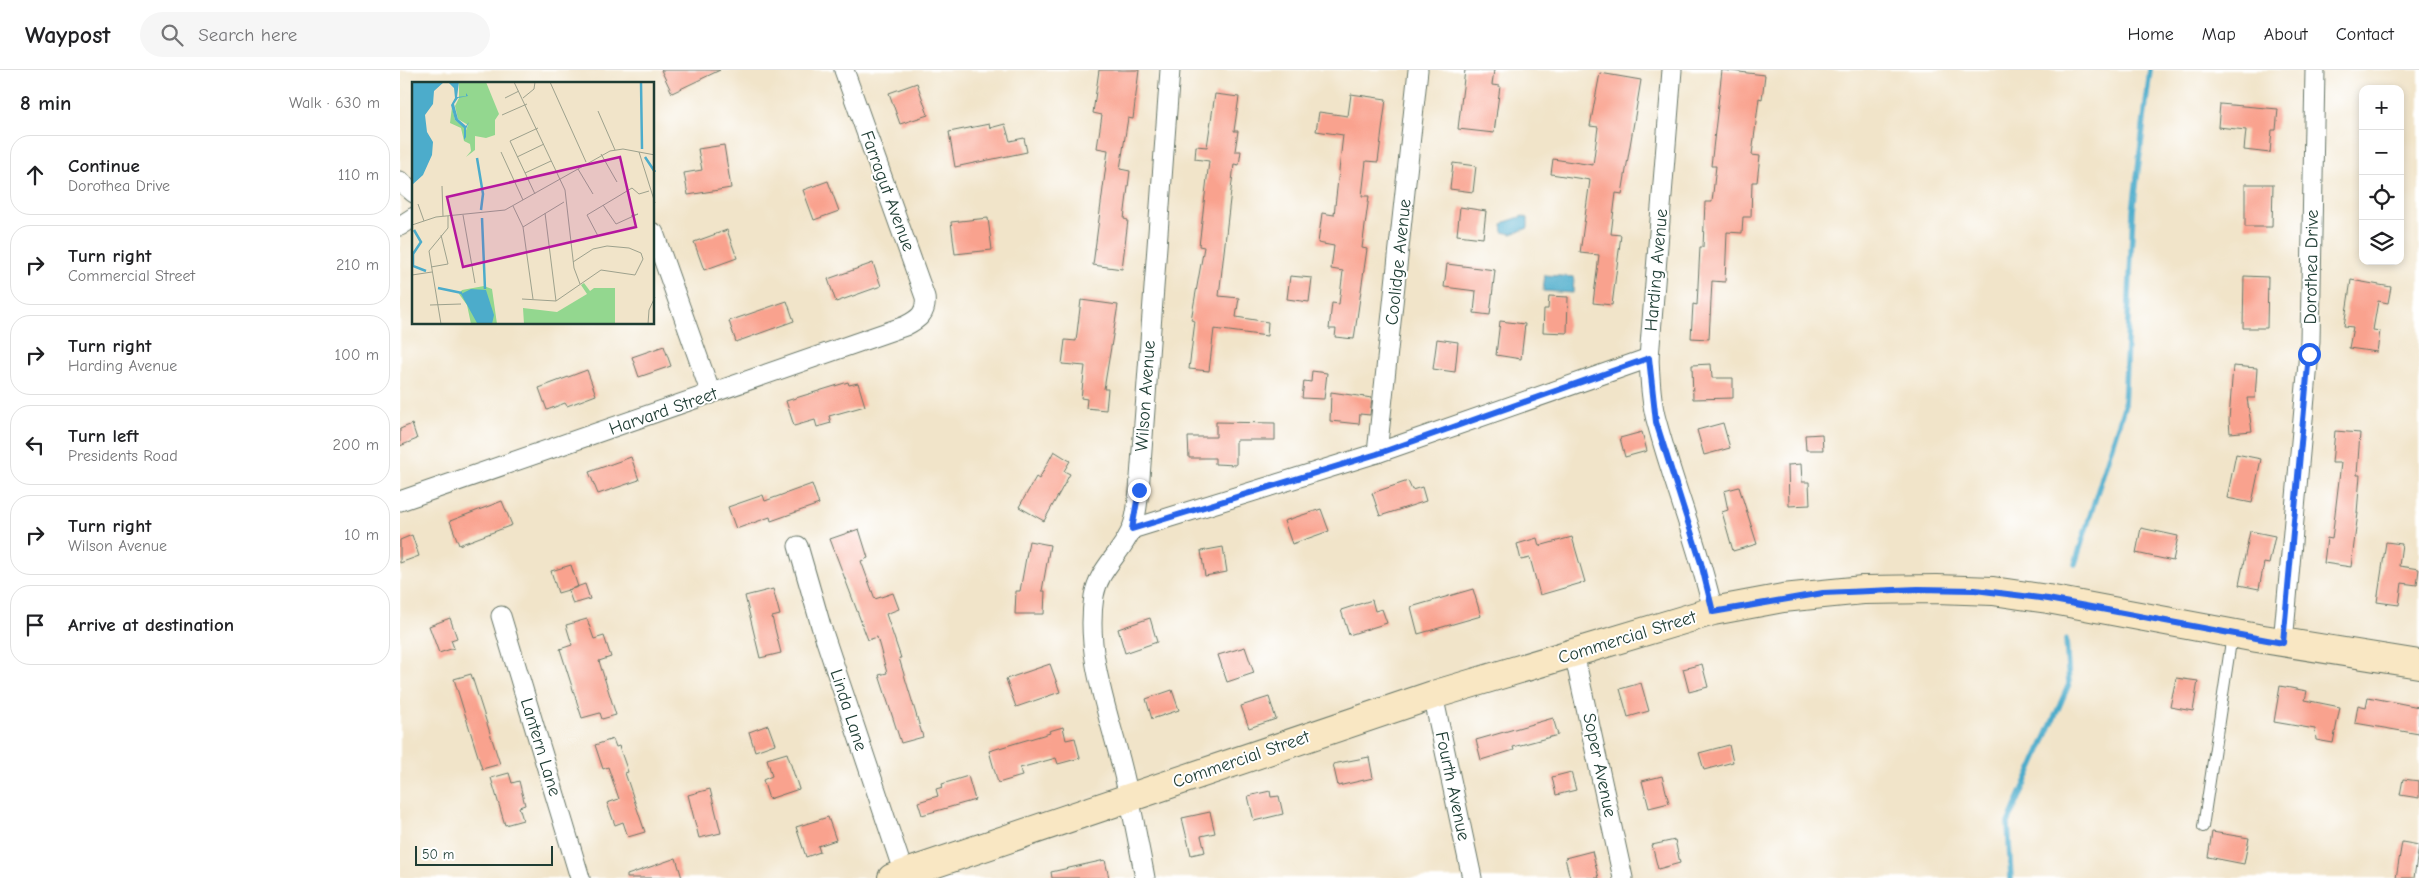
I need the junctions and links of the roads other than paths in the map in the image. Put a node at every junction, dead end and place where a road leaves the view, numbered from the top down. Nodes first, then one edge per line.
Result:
1 (844, 70) edge
2 (1170, 70) edge
3 (1418, 70) edge
4 (1672, 70) edge
5 (2315, 70) edge
6 (400, 180) edge
7 (412, 190) edge
8 (412, 218) edge
9 (400, 226) edge
10 (655, 236) edge
11 (923, 314) joint
12 (1649, 358) junction
13 (711, 394) junction
14 (1377, 454) junction
15 (400, 501) edge
16 (1132, 529) junction
17 (798, 546) dead end
18 (1713, 612) junction
19 (501, 616) dead end
20 (2232, 634) junction
21 (2283, 643) junction
22 (1574, 653) junction
23 (2419, 664) edge
24 (1433, 695) junction
25 (1129, 797) junction
26 (2203, 827) dead end
27 (898, 876) edge
28 (580, 878) edge
29 (1145, 878) edge
30 (1472, 878) edge
31 (1623, 878) edge

1 - 11 street, Farragut Avenue
2 - 16 street, Wilson Avenue
3 - 14 street, Coolidge Avenue
4 - 12 street, Harding Avenue
5 - 21 street, Dorothea Drive
6 - 7 street
8 - 9 street
10 - 13 street
11 - 13 street, Harvard Street
12 - 14 street
12 - 18 street, Harding Avenue
13 - 15 street, Harvard Street
14 - 16 street
16 - 25 street, Wilson Avenue
17 - 27 street, Linda Lane
18 - 20 main road, Commercial Street
18 - 22 main road, Commercial Street
19 - 28 street, Lantern Lane
20 - 21 main road, Commercial Street
20 - 26 lane
21 - 23 main road, Commercial Street
22 - 24 main road, Commercial Street
22 - 31 street, Soper Avenue
24 - 25 main road, Commercial Street
24 - 30 street, Fourth Avenue
25 - 27 main road, Commercial Street
25 - 29 street, Wilson Avenue

